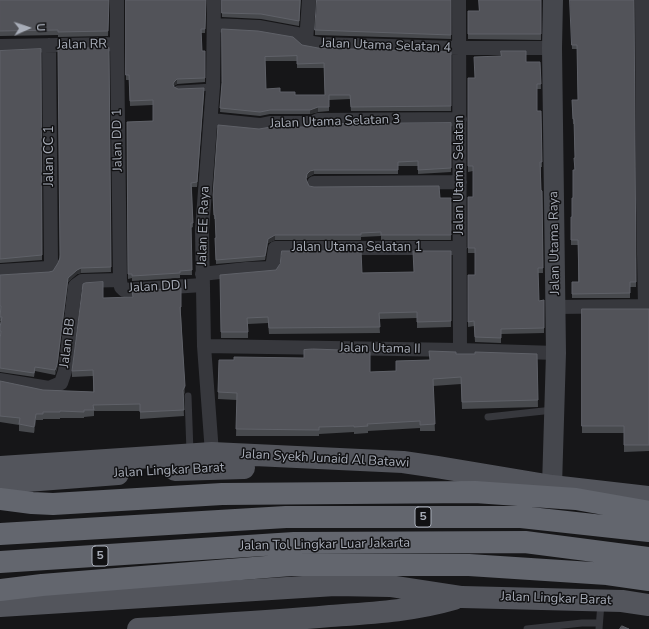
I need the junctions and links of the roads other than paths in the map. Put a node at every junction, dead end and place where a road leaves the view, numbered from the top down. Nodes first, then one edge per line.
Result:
1 (117, 0) edge
2 (214, 0) edge
3 (309, 0) edge
4 (460, 0) edge
5 (553, 0) edge
6 (642, 0) edge
7 (214, 25) junction
8 (306, 42) junction
9 (117, 44) junction
10 (49, 45) junction
11 (0, 46) edge
12 (460, 48) junction
13 (546, 48) junction
14 (213, 88) junction
15 (178, 89) edge
16 (460, 119) junction
17 (211, 120) junction
18 (314, 182) dead end
19 (460, 182) junction
20 (646, 200) edge
21 (460, 248) junction
22 (0, 271) edge
23 (120, 280) junction
24 (203, 280) junction
25 (647, 306) edge
26 (556, 307) junction
27 (204, 346) junction
28 (460, 350) junction
29 (556, 353) junction
30 (0, 380) edge
31 (188, 396) dead end
32 (554, 410) junction
33 (488, 417) dead end
34 (212, 453) junction
35 (190, 454) junction
36 (0, 466) edge
37 (482, 474) junction
38 (0, 483) edge
39 (552, 486) junction
40 (649, 497) edge
41 (0, 499) edge
42 (649, 512) edge
43 (649, 531) edge
44 (0, 534) edge
45 (649, 558) edge
46 (0, 562) edge
47 (649, 580) edge
48 (0, 590) edge
49 (462, 596) junction
50 (601, 601) junction
51 (649, 605) edge
52 (0, 606) edge
53 (273, 625) edge
54 (599, 626) edge
55 (138, 629) edge
56 (527, 629) edge

1 - 9 street, Jalan DD 1
2 - 7 street, Jalan EE Raya
3 - 8 street
4 - 12 street, Jalan Utama Selatan
5 - 13 main road, Jalan Utama Raya
6 - 20 street
7 - 8 street, Jalan Utama Selatan 4
7 - 14 street, Jalan EE Raya
8 - 12 street, Jalan Utama Selatan 4
9 - 10 street, Jalan RR
9 - 23 street, Jalan DD 1
10 - 11 street, Jalan RR
10 - 22 street, Jalan CC 1
12 - 13 street, Jalan Utama Selatan 4
12 - 16 street, Jalan Utama Selatan
13 - 26 main road, Jalan Utama Raya
14 - 15 lane
14 - 17 street, Jalan EE Raya
16 - 17 street, Jalan Utama Selatan 3
16 - 19 street, Jalan Utama Selatan
17 - 24 street, Jalan EE Raya
18 - 19 street
19 - 21 street, Jalan Utama Selatan
20 - 25 street
21 - 24 street, Jalan Utama Selatan 1
21 - 28 street, Jalan Utama Selatan
23 - 24 street, Jalan DD I
23 - 30 street, Jalan BB
24 - 27 street, Jalan EE Raya
25 - 26 street
26 - 29 main road, Jalan Utama Raya
27 - 28 street, Jalan Utama II
27 - 34 street, Jalan EE Raya
28 - 29 street, Jalan Utama II
29 - 32 main road, Jalan Utama Raya
31 - 35 lane
32 - 33 lane
32 - 39 main road, Jalan Utama Raya
34 - 35 main road, Jalan Syekh Junaid Al Batawi
34 - 37 main road, Jalan Syekh Junaid Al Batawi
35 - 36 main road, Jalan Syekh Junaid Al Batawi
37 - 38 main road, Jalan Lingkar Barat
37 - 39 main road, Jalan Syekh Junaid Al Batawi
39 - 40 main road, Jalan Syekh Junaid Al Batawi
41 - 42 highway
43 - 44 highway, Jalan Tol Lingkar Luar Jakarta / 5
45 - 46 highway, Jalan Tol Lingkar Luar Jakarta / 5
47 - 48 highway
49 - 50 main road, Jalan Lingkar Barat
49 - 52 main road, Jalan Lingkar Barat
49 - 53 main road, Jalan Lingkar Barat
50 - 51 main road, Jalan Lingkar Barat
50 - 54 lane
53 - 55 main road, Jalan Lingkar Barat
54 - 56 lane

